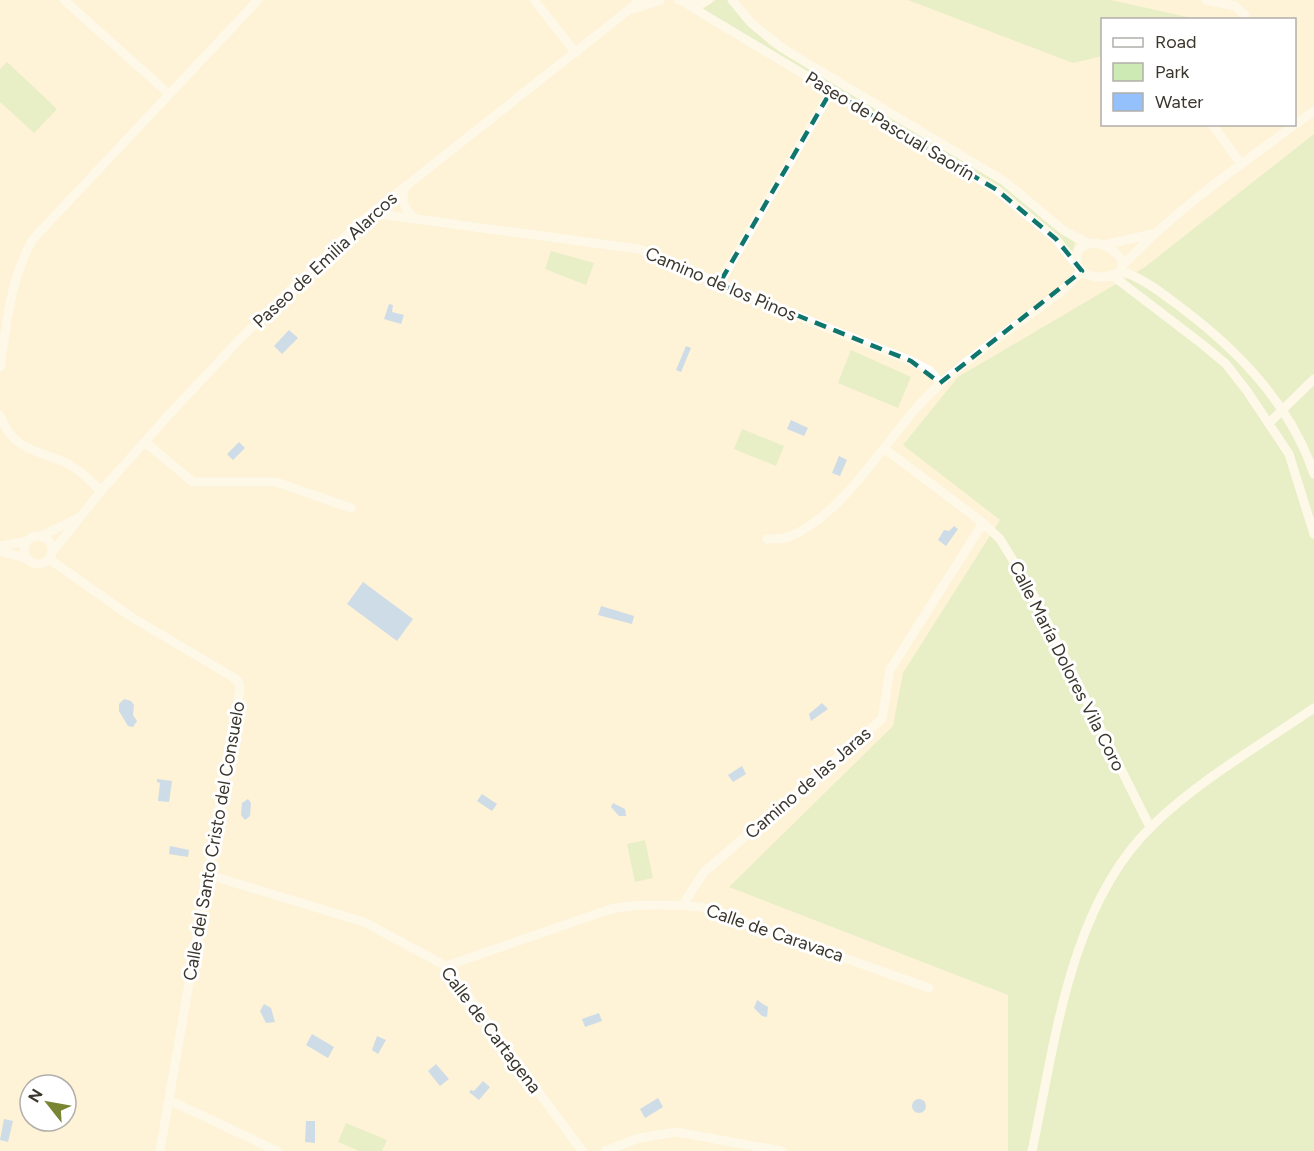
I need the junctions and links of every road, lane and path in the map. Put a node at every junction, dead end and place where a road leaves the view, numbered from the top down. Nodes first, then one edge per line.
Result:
1 (64, 0) edge
2 (258, 0) edge
3 (534, 0) edge
4 (641, 0) edge
5 (660, 0) edge
6 (678, 0) edge
7 (708, 0) edge
8 (732, 0) edge
9 (1206, 0) edge
10 (688, 5) junction
11 (629, 11) junction
12 (1245, 18) edge
13 (576, 53) junction
14 (831, 91) junction
15 (169, 94) junction
16 (1314, 111) edge
17 (1296, 124) edge
18 (1213, 126) edge
19 (1293, 126) edge
20 (1241, 164) junction
21 (406, 185) junction
22 (371, 213) junction
23 (415, 218) junction
24 (1153, 234) junction
25 (1089, 244) junction
26 (1103, 244) junction
27 (1080, 268) junction
28 (1119, 271) junction
29 (719, 284) junction
30 (0, 367) edge
31 (1314, 380) edge
32 (940, 383) junction
33 (1282, 413) junction
34 (0, 415) edge
35 (1269, 423) junction
36 (146, 443) junction
37 (885, 450) junction
38 (1314, 474) edge
39 (101, 491) junction
40 (351, 508) dead end
41 (81, 516) junction
42 (983, 523) junction
43 (1314, 534) edge
44 (41, 536) junction
45 (766, 539) dead end
46 (27, 541) junction
47 (0, 546) edge
48 (0, 551) edge
49 (51, 555) junction
50 (28, 559) junction
51 (1314, 708) edge
52 (1150, 827) junction
53 (209, 875) junction
54 (682, 906) junction
55 (446, 966) junction
56 (929, 988) dead end
57 (169, 1100) junction
58 (160, 1151) edge
59 (278, 1151) edge
60 (582, 1151) edge
61 (604, 1151) edge
62 (782, 1151) edge
63 (1032, 1151) edge

1 - 15 street
2 - 15 street
3 - 13 street
4 - 11 street, Paseo de Emilia Alarcos
5 - 11 street, Paseo de Emilia Alarcos
6 - 10 street, Paseo de Pascual Saorín
7 - 10 street
8 - 25 street, Paseo de Pascual Saorín
9 - 12 street
10 - 14 street, Paseo de Pascual Saorín
11 - 13 street, Paseo de Emilia Alarcos
13 - 21 street, Paseo de Emilia Alarcos
14 - 27 street, Paseo de Pascual Saorín
14 - 29 street
15 - 30 street
16 - 17 street
18 - 20 street
19 - 20 street
20 - 24 street
21 - 22 street, Paseo de Emilia Alarcos
21 - 23 street
22 - 23 street, Camino de los Pinos
22 - 36 street, Paseo de Emilia Alarcos
23 - 29 street, Camino de los Pinos
24 - 26 street
24 - 28 street
25 - 26 street
25 - 27 street
26 - 28 street
27 - 28 street
27 - 32 street
28 - 33 street
28 - 35 street
29 - 32 street, Camino de los Pinos
31 - 33 street
32 - 37 street
33 - 35 street
33 - 38 street
34 - 39 street
35 - 43 street
36 - 39 street, Paseo de Emilia Alarcos
36 - 40 street
37 - 42 street, Calle María Dolores Vila Coro
37 - 45 street
39 - 41 street, Paseo de Emilia Alarcos
41 - 44 street, Paseo de Emilia Alarcos
41 - 49 street, Paseo de Emilia Alarcos
42 - 52 street, Calle María Dolores Vila Coro
42 - 54 street, Camino de las Jaras
44 - 46 street
44 - 49 street
46 - 47 street
46 - 50 street
48 - 50 street
49 - 50 street
49 - 53 street, Calle del Santo Cristo del Consuelo
51 - 52 street
52 - 63 street
53 - 55 street, Calle de Cartagena
53 - 57 street, Calle del Santo Cristo del Consuelo
54 - 55 street, Calle de Caravaca
54 - 56 street, Calle de Caravaca
55 - 60 street, Calle de Cartagena
57 - 58 street, Calle del Santo Cristo del Consuelo
57 - 59 street
61 - 62 street

